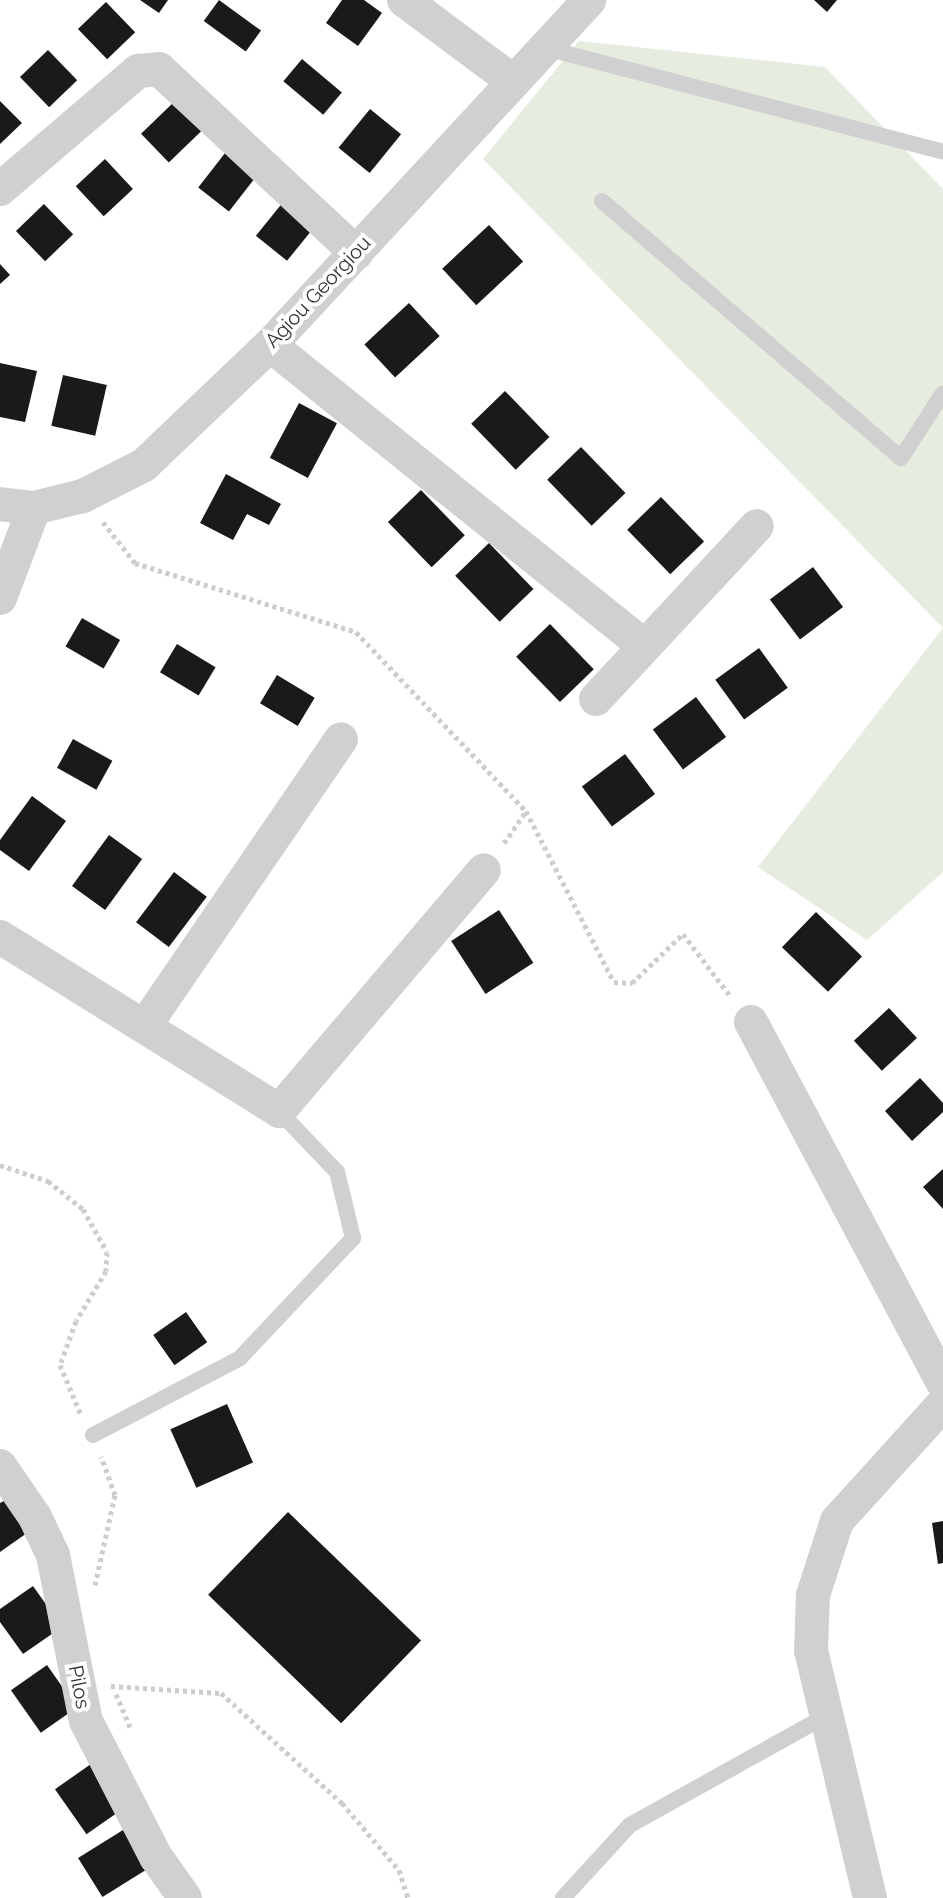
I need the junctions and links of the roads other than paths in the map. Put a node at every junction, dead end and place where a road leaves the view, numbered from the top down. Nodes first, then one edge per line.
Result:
1 (404, 0) edge
2 (589, 0) edge
3 (545, 48) junction
4 (514, 82) junction
5 (943, 152) edge
6 (0, 189) edge
7 (602, 201) dead end
8 (356, 253) junction
9 (270, 345) junction
10 (943, 393) edge
11 (0, 504) edge
12 (34, 508) junction
13 (757, 526) dead end
14 (0, 598) edge
15 (644, 646) junction
16 (596, 699) dead end
17 (341, 739) dead end
18 (484, 870) dead end
19 (0, 937) edge
20 (751, 1022) road end
21 (146, 1024) junction
22 (279, 1111) junction
23 (943, 1383) edge
24 (943, 1404) edge
25 (93, 1435) road end
26 (0, 1466) edge
27 (826, 1716) junction
28 (185, 1898) edge
29 (563, 1898) edge
30 (870, 1898) edge

1 - 4 street
2 - 3 street, Agiou Georgiou
3 - 4 street, Agiou Georgiou
3 - 5 lane
4 - 8 street, Agiou Georgiou
6 - 8 street
7 - 10 lane
8 - 9 street, Agiou Georgiou
9 - 12 street, Agiou Georgiou
9 - 15 street
11 - 12 street, Agiou Georgiou
12 - 14 street
13 - 15 street
15 - 16 street
17 - 21 street
18 - 22 street
19 - 21 street
20 - 23 street
21 - 22 street
22 - 25 lane
24 - 27 street
26 - 28 street, Pilos
27 - 29 lane
27 - 30 street

